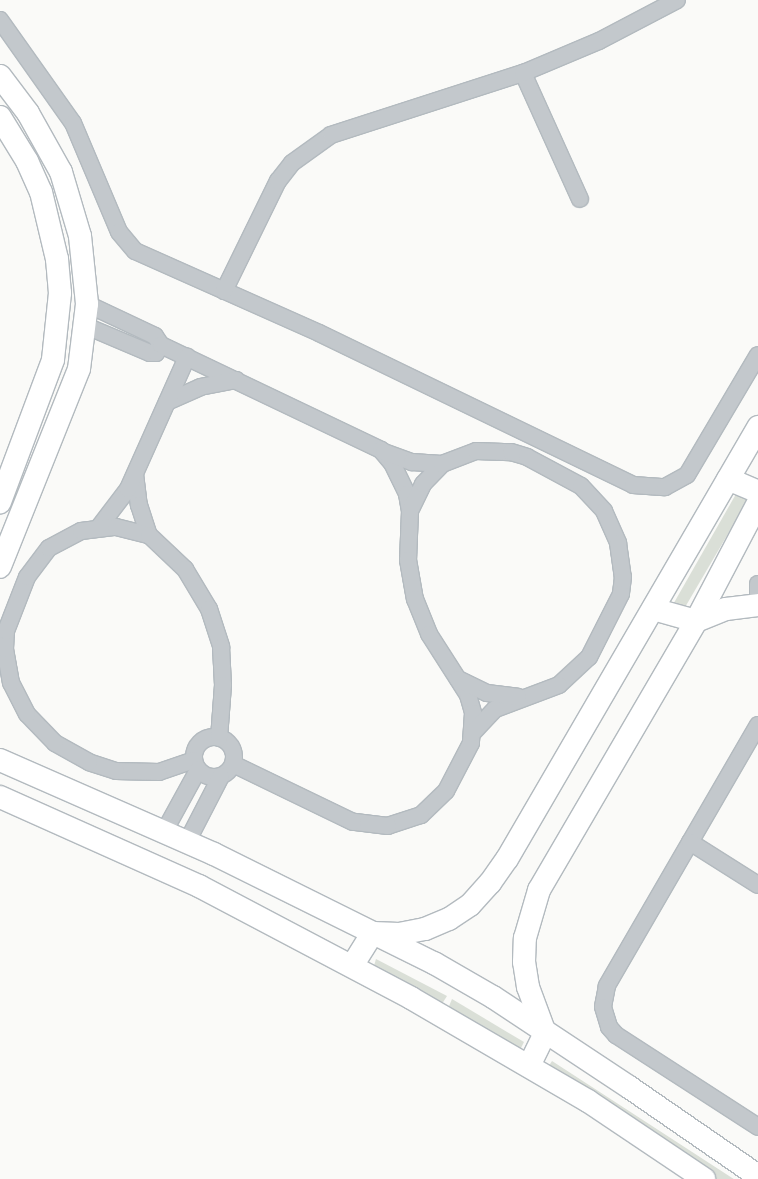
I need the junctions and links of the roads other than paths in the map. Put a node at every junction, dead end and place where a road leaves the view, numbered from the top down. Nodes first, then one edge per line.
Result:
1 (677, 0) edge
2 (0, 20) edge
3 (523, 73) junction
4 (0, 76) edge
5 (0, 117) edge
6 (580, 199) dead end
7 (224, 291) junction
8 (86, 315) junction
9 (758, 355) edge
10 (187, 357) junction
11 (236, 380) junction
12 (167, 402) junction
13 (758, 427) edge
14 (381, 450) junction
15 (442, 464) junction
16 (135, 474) junction
17 (728, 479) junction
18 (758, 492) edge
19 (0, 502) edge
20 (758, 503) edge
21 (410, 511) junction
22 (99, 527) junction
23 (149, 535) junction
24 (0, 567) edge
25 (758, 584) edge
26 (758, 595) edge
27 (758, 605) edge
28 (653, 609) junction
29 (696, 622) junction
30 (457, 679) junction
31 (520, 697) junction
32 (758, 725) edge
33 (473, 733) junction
34 (219, 738) junction
35 (0, 760) edge
36 (196, 765) junction
37 (227, 770) junction
38 (0, 797) edge
39 (164, 832) junction
40 (187, 842) junction
41 (690, 842) junction
42 (758, 885) edge
43 (373, 933) junction
44 (352, 966) junction
45 (546, 1033) junction
46 (529, 1066) junction
47 (758, 1127) edge
48 (758, 1176) edge
49 (704, 1179) edge

1 - 3 street
2 - 7 street
3 - 6 street
3 - 7 street
4 - 8 street
5 - 19 street
7 - 9 street
8 - 10 street
8 - 24 street
10 - 11 street
10 - 12 street
11 - 12 street
11 - 14 street
12 - 16 street
13 - 17 street
14 - 15 street
14 - 21 street
15 - 21 street
15 - 31 street
16 - 22 street
16 - 23 street
17 - 18 street
17 - 28 street
20 - 29 street
21 - 30 street
22 - 23 street
22 - 36 street
23 - 34 street
25 - 26 street
27 - 29 street
28 - 29 street
28 - 43 street
29 - 45 street
30 - 31 street
30 - 33 street
31 - 33 street
32 - 41 street
33 - 37 street
34 - 36 street
34 - 37 street
35 - 39 street
36 - 37 street
36 - 39 street
37 - 40 street
38 - 44 street
39 - 40 street
40 - 43 street
41 - 42 street
41 - 47 street
43 - 44 street
43 - 45 street
44 - 46 street
45 - 46 street
45 - 48 street
46 - 49 street

